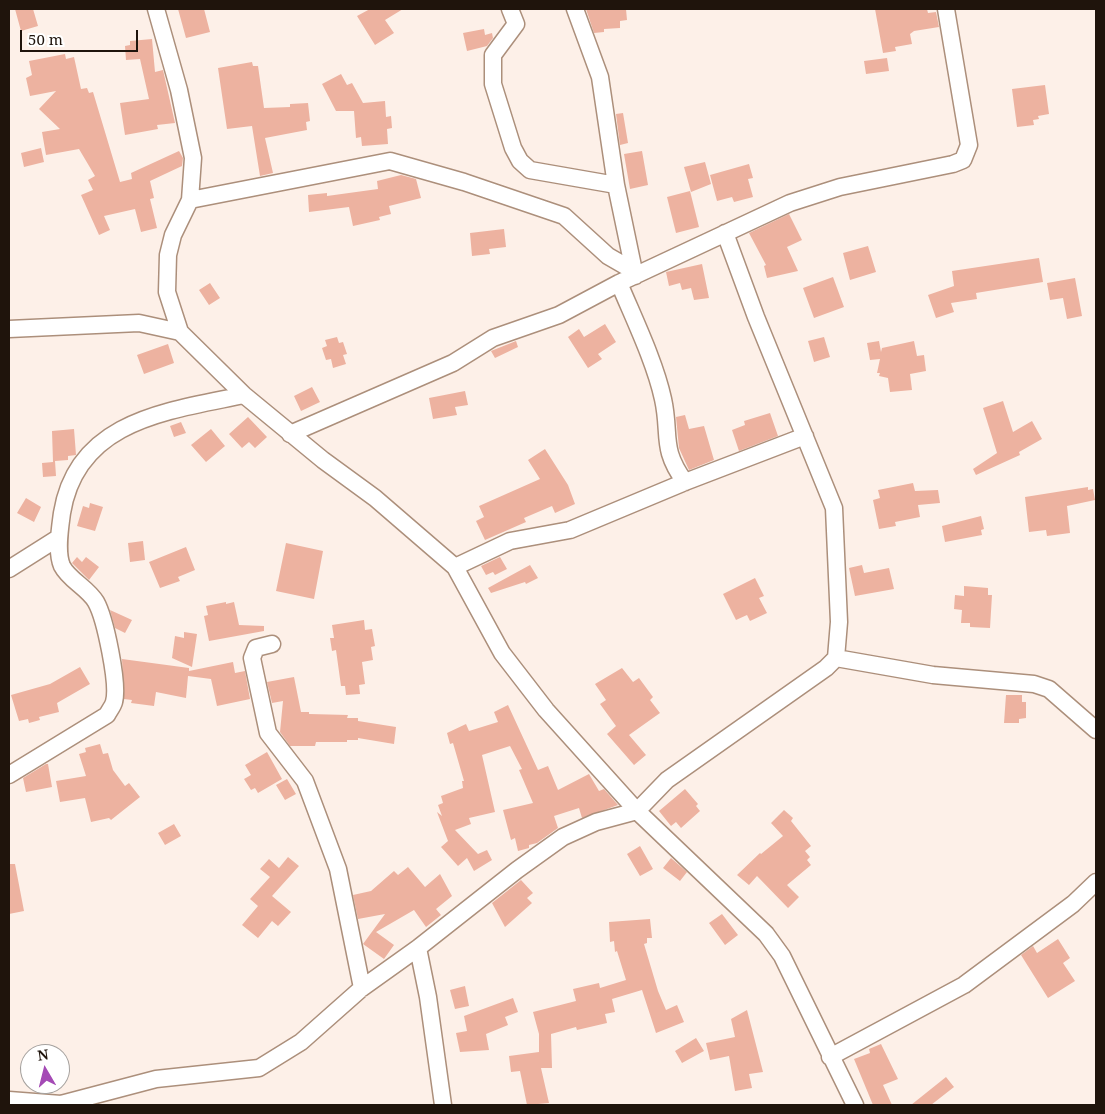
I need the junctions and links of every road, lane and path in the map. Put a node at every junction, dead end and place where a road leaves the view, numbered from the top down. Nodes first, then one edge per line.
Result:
1 (156, 9) edge
2 (510, 9) edge
3 (576, 9) edge
4 (946, 9) edge
5 (616, 185) junction
6 (190, 200) junction
7 (725, 233) junction
8 (634, 274) junction
9 (619, 283) junction
10 (9, 329) edge
11 (180, 332) junction
12 (244, 395) junction
13 (290, 434) junction
14 (805, 436) junction
15 (685, 482) junction
16 (58, 538) junction
17 (454, 567) junction
18 (9, 569) edge
19 (272, 644) dead end
20 (836, 658) junction
21 (1096, 730) edge
22 (9, 775) edge
23 (638, 811) junction
24 (1096, 882) edge
25 (418, 948) junction
26 (362, 988) junction
27 (830, 1057) junction
28 (9, 1100) edge
29 (443, 1105) edge
30 (855, 1105) edge

1 - 6 street
2 - 5 street
3 - 5 street
4 - 7 street
5 - 8 street
6 - 8 street
6 - 11 street
7 - 8 street
7 - 14 street
8 - 9 street
9 - 13 street
9 - 15 street
10 - 11 street
11 - 12 street
12 - 13 street
12 - 16 street
13 - 17 street
14 - 15 street
14 - 20 street
15 - 17 street
16 - 18 street
16 - 22 street
17 - 23 street
19 - 26 street
20 - 21 street
20 - 23 street
23 - 25 street
23 - 27 street
24 - 27 street
25 - 26 street
25 - 29 street
26 - 28 street
27 - 30 street

